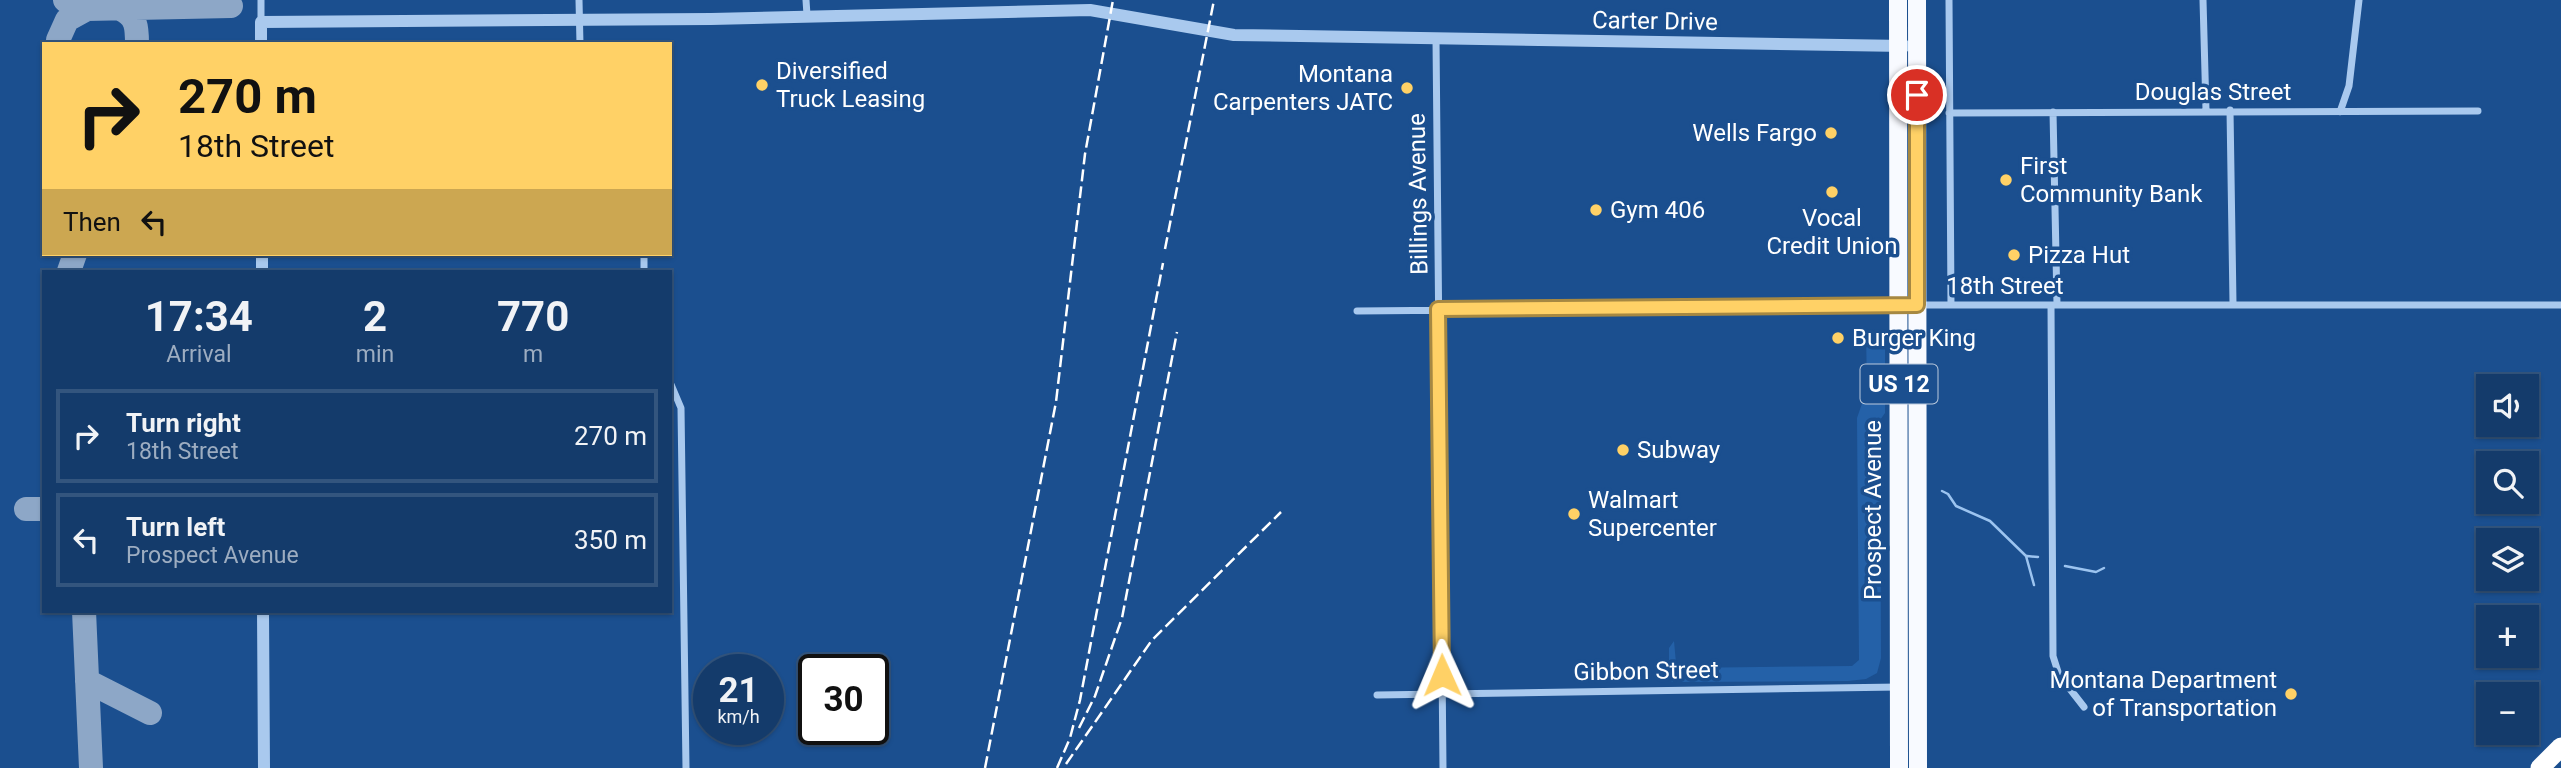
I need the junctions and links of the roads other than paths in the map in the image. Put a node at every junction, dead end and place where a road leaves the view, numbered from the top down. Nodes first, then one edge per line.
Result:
1 (261, 0) edge
2 (579, 0) edge
3 (806, 0) edge
4 (1898, 0) edge
5 (1917, 0) edge
6 (1949, 0) edge
7 (2203, 0) edge
8 (2359, 0) edge
9 (1024, 6) edge
10 (807, 15) junction
11 (579, 19) junction
12 (261, 22) junction
13 (1436, 39) junction
14 (261, 42) edge
15 (580, 42) edge
16 (1898, 46) junction
17 (1917, 47) junction
18 (2206, 110) junction
19 (2230, 110) junction
20 (2478, 111) dead end
21 (2053, 112) junction
22 (2340, 112) junction
23 (1949, 113) junction
24 (2233, 303) junction
25 (2054, 304) junction
26 (1908, 305) junction
27 (1951, 305) junction
28 (2561, 305) edge
29 (1438, 309) junction
30 (1357, 311) dead end
31 (672, 387) edge
32 (263, 613) edge
33 (1917, 686) junction
34 (1898, 687) junction
35 (1442, 694) junction
36 (1377, 695) dead end
37 (2084, 707) dead end
38 (2561, 747) edge
39 (264, 768) edge
40 (686, 768) edge
41 (1443, 768) edge
42 (1899, 768) edge
43 (1918, 768) edge
44 (2540, 768) edge

1 - 12 street
2 - 11 street
3 - 10 street
4 - 16 highway, Prospect Avenue / US 12
5 - 17 highway, Prospect Avenue / US 12
6 - 23 street
7 - 18 street
8 - 22 street
9 - 10 street, Carter Drive
9 - 13 street, Carter Drive
10 - 11 street, Carter Drive
11 - 12 street, Carter Drive
11 - 15 street
12 - 14 street
13 - 16 street, Carter Drive
13 - 29 street, Billings Avenue
16 - 17 street, Carter Drive
16 - 26 highway, Prospect Avenue / US 12
17 - 26 highway, Prospect Avenue / US 12
18 - 19 street, Douglas Street
18 - 21 street, Douglas Street
19 - 22 street, Douglas Street
19 - 24 street
20 - 22 street, Douglas Street
21 - 23 street, Douglas Street
21 - 25 street
23 - 27 street
24 - 25 street, 18th Street
24 - 28 street, 18th Street
25 - 27 street, 18th Street
25 - 37 street
26 - 27 street, 18th Street
26 - 29 street, 18th Street
26 - 33 highway, Prospect Avenue / US 12
26 - 34 highway, Prospect Avenue / US 12
29 - 30 street, 18th Street
29 - 35 street, Billings Avenue
31 - 40 street
32 - 39 street
33 - 34 street, Gibbon Street
33 - 43 highway, Prospect Avenue / US 12
34 - 35 street, Gibbon Street
34 - 42 highway, Prospect Avenue / US 12
35 - 36 street, Gibbon Street
35 - 41 street, Billings Avenue
38 - 44 highway

